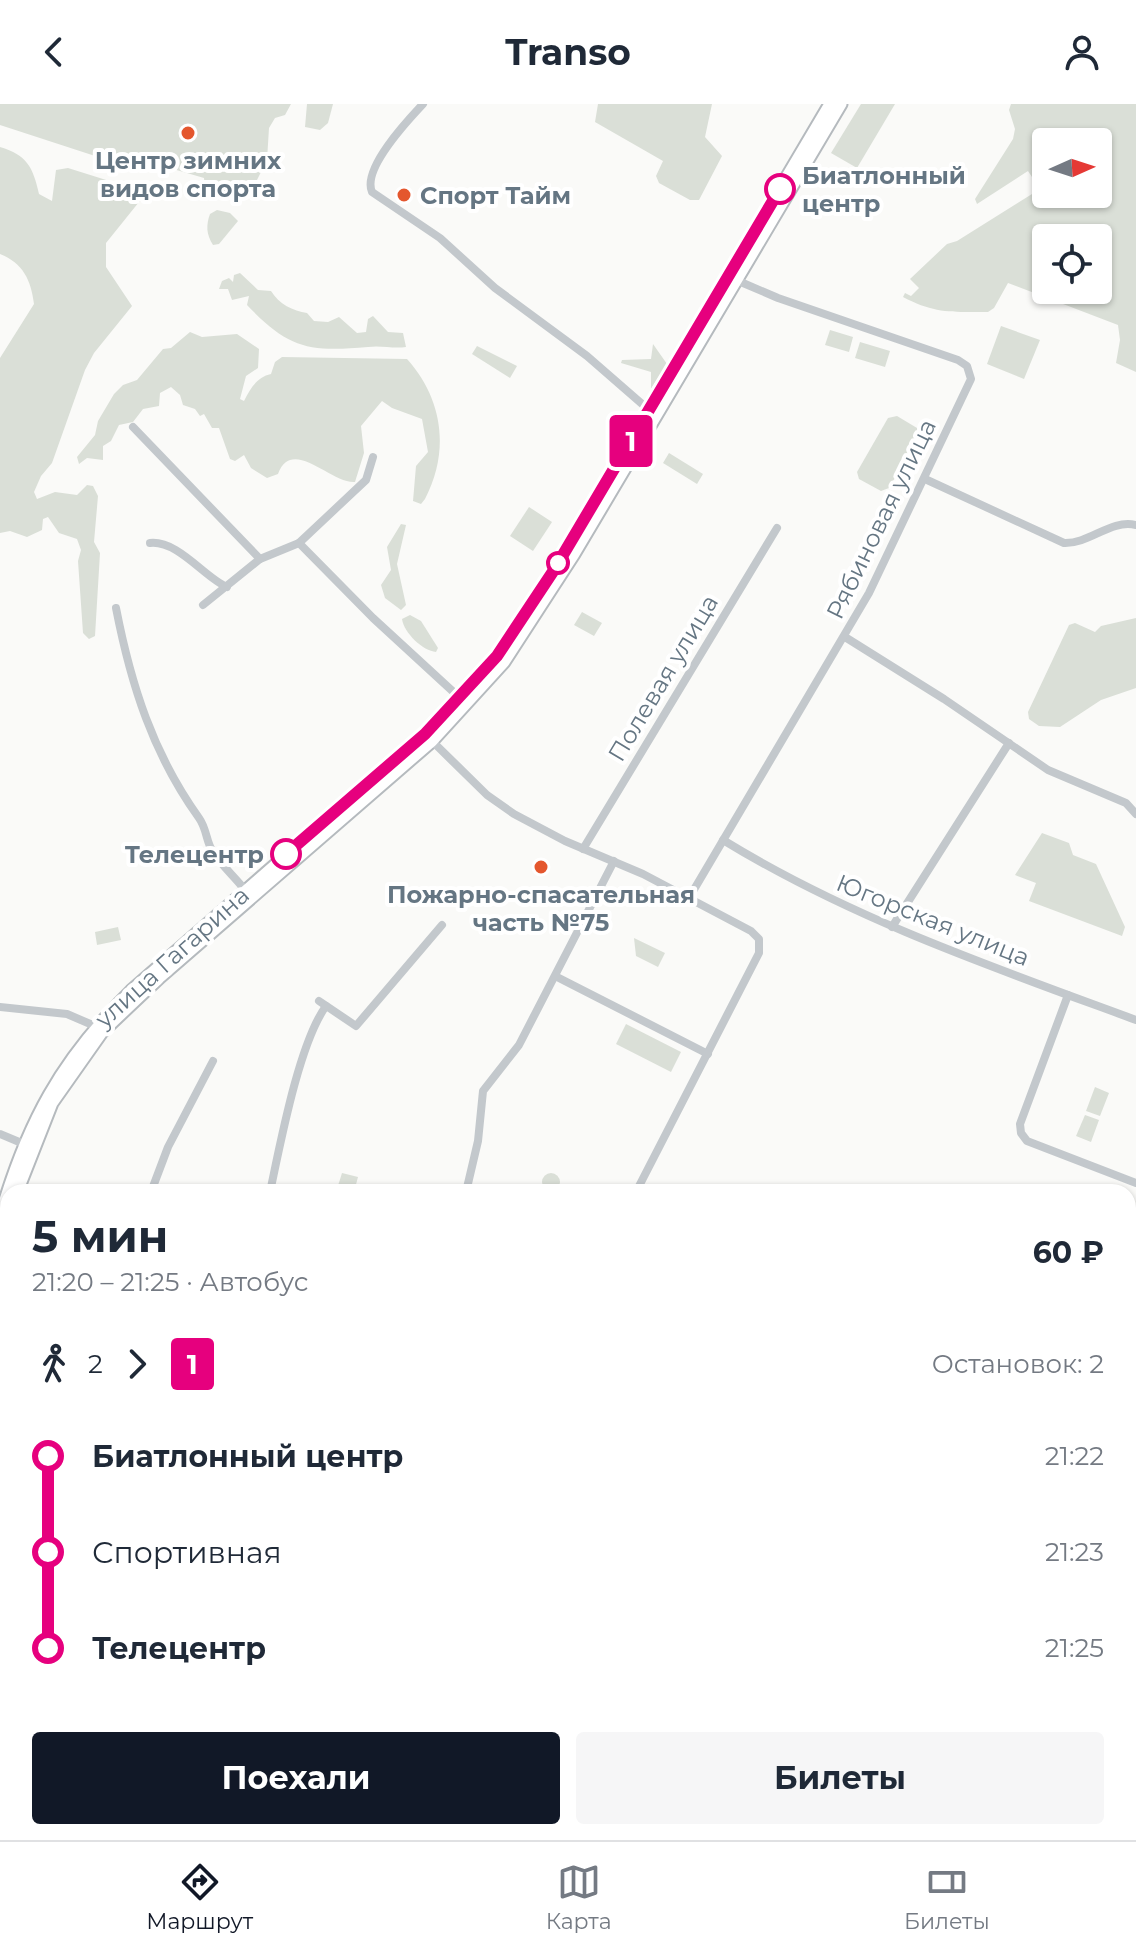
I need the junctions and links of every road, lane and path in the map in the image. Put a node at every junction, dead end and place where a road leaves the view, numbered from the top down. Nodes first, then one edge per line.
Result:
1 (423, 104) edge
2 (831, 107) edge
3 (732, 278) junction
4 (653, 412) junction
5 (133, 427) dead end
6 (373, 457) dead end
7 (925, 479) junction
8 (1136, 525) edge
9 (777, 528) dead end
10 (150, 543) dead end
11 (299, 543) junction
12 (260, 559) junction
13 (227, 587) junction
14 (203, 605) dead end
15 (116, 608) dead end
16 (845, 637) junction
17 (464, 702) junction
18 (428, 738) junction
19 (1009, 743) junction
20 (1136, 814) edge
21 (723, 840) junction
22 (583, 849) junction
23 (614, 861) junction
24 (248, 894) junction
25 (689, 898) junction
26 (442, 925) dead end
27 (892, 927) junction
28 (557, 977) junction
29 (1068, 995) junction
30 (0, 1007) edge
31 (1136, 1020) edge
32 (99, 1029) junction
33 (708, 1054) junction
34 (213, 1061) dead end
35 (0, 1134) edge
36 (24, 1144) junction
37 (1136, 1183) edge
38 (11, 1184) edge
39 (20, 1184) edge
40 (154, 1184) edge
41 (272, 1184) edge
42 (468, 1184) edge
43 (640, 1184) edge

1 - 4 street
2 - 3 main road, улица Гагарина
3 - 4 main road, улица Гагарина
3 - 7 street, Рябиновая улица
4 - 17 main road, улица Гагарина
5 - 12 street
6 - 11 street
7 - 8 street
7 - 16 street, Рябиновая улица
9 - 22 street, Полевая улица
10 - 13 street
11 - 12 street
11 - 17 street
12 - 13 street
13 - 14 street
15 - 24 street
16 - 19 street
16 - 21 street, Рябиновая улица
17 - 18 main road, улица Гагарина
18 - 22 street
18 - 24 main road, улица Гагарина
19 - 20 street
19 - 27 street
21 - 25 street, Рябиновая улица
21 - 27 street, Югорская улица
22 - 23 street
23 - 25 street
23 - 28 street
24 - 32 main road, улица Гагарина
25 - 33 street
26 - 41 street
27 - 29 street, Югорская улица
28 - 33 street
28 - 42 street
29 - 31 street, Югорская улица
29 - 37 street
30 - 32 street
32 - 36 main road, улица Гагарина
32 - 39 main road, улица Гагарина
33 - 43 street
34 - 40 street
35 - 36 street
36 - 38 main road, улица Гагарина

